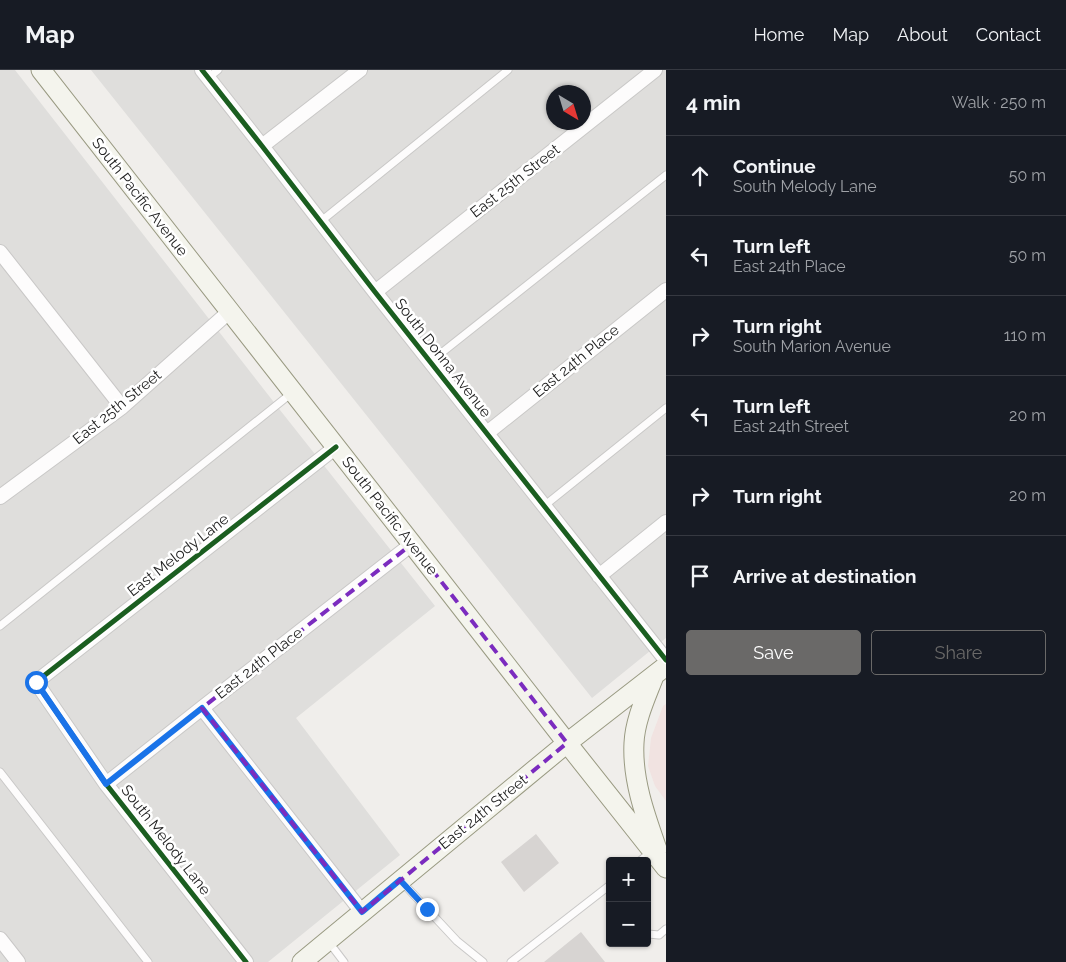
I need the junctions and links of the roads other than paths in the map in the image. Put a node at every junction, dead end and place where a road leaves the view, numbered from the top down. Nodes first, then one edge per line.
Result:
1 (40, 70) edge
2 (360, 70) edge
3 (508, 70) edge
4 (655, 70) edge
5 (209, 73) edge
6 (262, 146) junction
7 (666, 175) edge
8 (320, 222) junction
9 (0, 252) edge
10 (666, 290) edge
11 (375, 292) junction
12 (230, 311) junction
13 (430, 362) junction
14 (293, 392) junction
15 (122, 407) junction
16 (666, 408) edge
17 (487, 433) junction
18 (336, 446) junction
19 (0, 497) edge
20 (544, 506) junction
21 (666, 522) edge
22 (412, 544) junction
23 (599, 576) junction
24 (0, 626) edge
25 (666, 660) edge
26 (660, 671) edge
27 (36, 682) joint
28 (202, 708) junction
29 (567, 743) junction
30 (0, 772) edge
31 (106, 784) junction
32 (655, 860) edge
33 (400, 880) junction
34 (606, 888) edge
35 (362, 912) junction
36 (666, 929) edge
37 (651, 934) edge
38 (0, 939) edge
39 (328, 941) junction
40 (18, 962) edge
41 (148, 962) edge
42 (246, 962) edge
43 (302, 962) edge
44 (344, 962) edge
45 (482, 962) edge
46 (510, 962) edge

1 - 12 main road, South Pacific Avenue
2 - 6 street
3 - 8 lane
4 - 11 street, East 25th Street
5 - 6 street, South Donna Avenue
6 - 8 street, South Donna Avenue
7 - 13 lane
8 - 11 street, South Donna Avenue
9 - 15 street
10 - 17 street, East 24th Place
11 - 13 street, South Donna Avenue
12 - 14 main road, South Pacific Avenue
12 - 15 street, East 25th Street
13 - 17 street, South Donna Avenue
14 - 18 main road, South Pacific Avenue
14 - 24 lane
15 - 19 street, East 25th Street
16 - 20 lane
17 - 20 street, South Donna Avenue
18 - 22 main road, South Pacific Avenue
18 - 27 street, East Melody Lane
20 - 23 street, South Donna Avenue
21 - 23 street
22 - 28 street, East 24th Place
22 - 29 main road, South Pacific Avenue
23 - 25 street, South Donna Avenue
26 - 29 main road, East 24th Street
26 - 32 main road
27 - 31 street, South Melody Lane
28 - 31 street, East 24th Place
28 - 35 street
29 - 32 main road, South Pacific Avenue
29 - 33 main road, East 24th Street
30 - 41 lane
31 - 42 street, South Melody Lane
33 - 35 main road, East 24th Street
33 - 45 lane
34 - 46 lane
35 - 39 main road, East 24th Street
36 - 37 lane
38 - 40 street
39 - 43 main road, East 24th Street
39 - 44 lane

